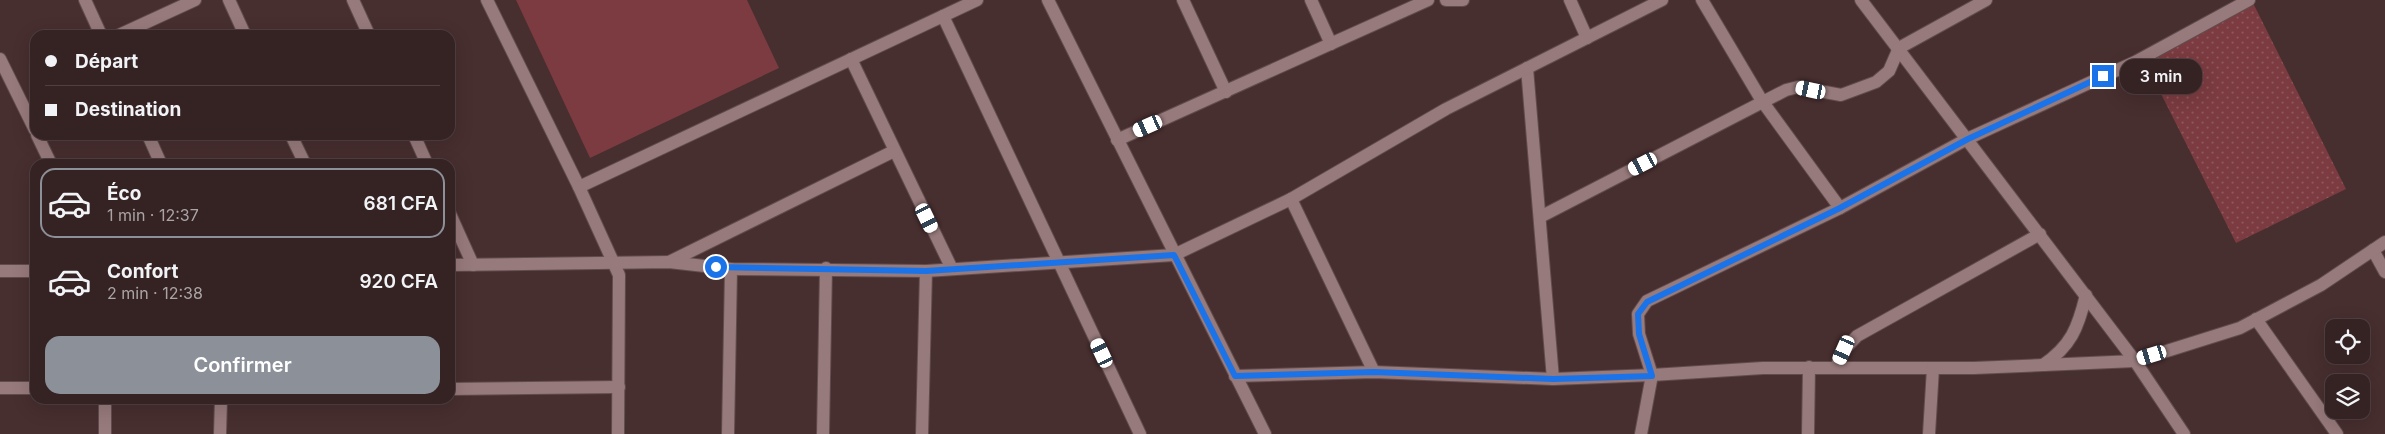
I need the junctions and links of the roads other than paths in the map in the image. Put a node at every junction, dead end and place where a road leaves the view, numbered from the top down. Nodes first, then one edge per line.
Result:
1 (85, 0) edge
2 (195, 0) edge
3 (229, 0) edge
4 (353, 0) edge
5 (487, 0) edge
6 (977, 0) edge
7 (1048, 0) edge
8 (1183, 0) edge
9 (1311, 0) edge
10 (1428, 0) edge
11 (1446, 0) edge
12 (1463, 0) edge
13 (1570, 0) edge
14 (1662, 0) edge
15 (1702, 0) edge
16 (1862, 0) edge
17 (1986, 0) edge
18 (2249, 0) edge
19 (2227, 5) edge
20 (943, 16) junction
21 (99, 30) edge
22 (130, 30) edge
23 (243, 30) edge
24 (367, 30) edge
25 (1586, 38) junction
26 (1331, 44) junction
27 (1899, 48) junction
28 (0, 59) edge
29 (851, 59) junction
30 (1527, 68) junction
31 (1226, 92) junction
32 (1762, 101) junction
33 (30, 120) edge
34 (1968, 139) junction
35 (39, 140) edge
36 (150, 140) edge
37 (293, 140) edge
38 (416, 140) edge
39 (1117, 140) junction
40 (894, 151) junction
41 (49, 159) edge
42 (159, 159) edge
43 (303, 159) edge
44 (425, 159) edge
45 (579, 187) junction
46 (1291, 199) junction
47 (1840, 208) junction
48 (1540, 217) junction
49 (455, 225) edge
50 (2040, 234) junction
51 (2385, 242) edge
52 (2373, 250) junction
53 (1174, 255) junction
54 (670, 262) junction
55 (1059, 262) junction
56 (613, 263) junction
57 (455, 265) edge
58 (473, 265) junction
59 (826, 268) junction
60 (731, 269) junction
61 (952, 269) junction
62 (0, 271) edge
63 (30, 271) edge
64 (926, 271) junction
65 (2385, 272) edge
66 (2086, 295) junction
67 (2256, 319) junction
68 (2135, 360) junction
69 (2043, 365) junction
70 (1809, 367) junction
71 (1836, 367) junction
72 (1933, 368) junction
73 (1374, 372) junction
74 (1235, 376) junction
75 (1652, 376) junction
76 (1553, 379) junction
77 (619, 387) junction
78 (0, 388) edge
79 (30, 388) edge
80 (455, 389) edge
81 (106, 404) edge
82 (221, 404) edge
83 (105, 434) edge
84 (220, 434) edge
85 (618, 434) edge
86 (728, 434) edge
87 (823, 434) edge
88 (922, 434) edge
89 (1140, 434) edge
90 (1265, 434) edge
91 (1641, 434) edge
92 (1808, 434) edge
93 (1929, 434) edge
94 (2184, 434) edge
95 (2337, 434) edge

1 - 21 street
2 - 22 street
3 - 23 street
4 - 24 street
5 - 45 street
6 - 20 street
7 - 39 street
8 - 31 street
9 - 26 street
10 - 26 street
11 - 12 street
13 - 25 street
14 - 25 street
15 - 32 street
16 - 27 street
17 - 27 street
18 - 19 street
19 - 34 street
20 - 29 street
20 - 55 street
25 - 30 street
26 - 31 street
27 - 32 street
27 - 34 street
28 - 33 street
29 - 40 street
29 - 45 street
30 - 46 street
30 - 48 street
31 - 39 street
32 - 47 street
32 - 48 street
34 - 47 street
34 - 50 street
35 - 41 street
36 - 42 street
37 - 43 street
38 - 44 street
39 - 53 street
40 - 54 street
40 - 61 street
45 - 56 street
46 - 53 street
46 - 73 street
47 - 75 street
48 - 76 street
49 - 58 street
50 - 66 street
50 - 71 street
51 - 52 street
52 - 65 street
52 - 67 street
53 - 55 street
53 - 74 street
54 - 56 street
54 - 60 street
55 - 61 street
55 - 89 street
56 - 58 street
56 - 77 street
57 - 58 street
59 - 60 street
59 - 64 street
59 - 87 street
60 - 86 street
61 - 64 street
62 - 63 street
64 - 88 street
66 - 68 street
66 - 69 street
67 - 68 street
67 - 95 street
68 - 69 street
68 - 94 street
69 - 72 street
70 - 71 street
70 - 75 street
70 - 92 street
71 - 72 street
72 - 93 street
73 - 74 street
73 - 76 street
74 - 90 street
75 - 76 street
75 - 91 street
77 - 80 street
77 - 85 street
78 - 79 street
81 - 83 street
82 - 84 street

